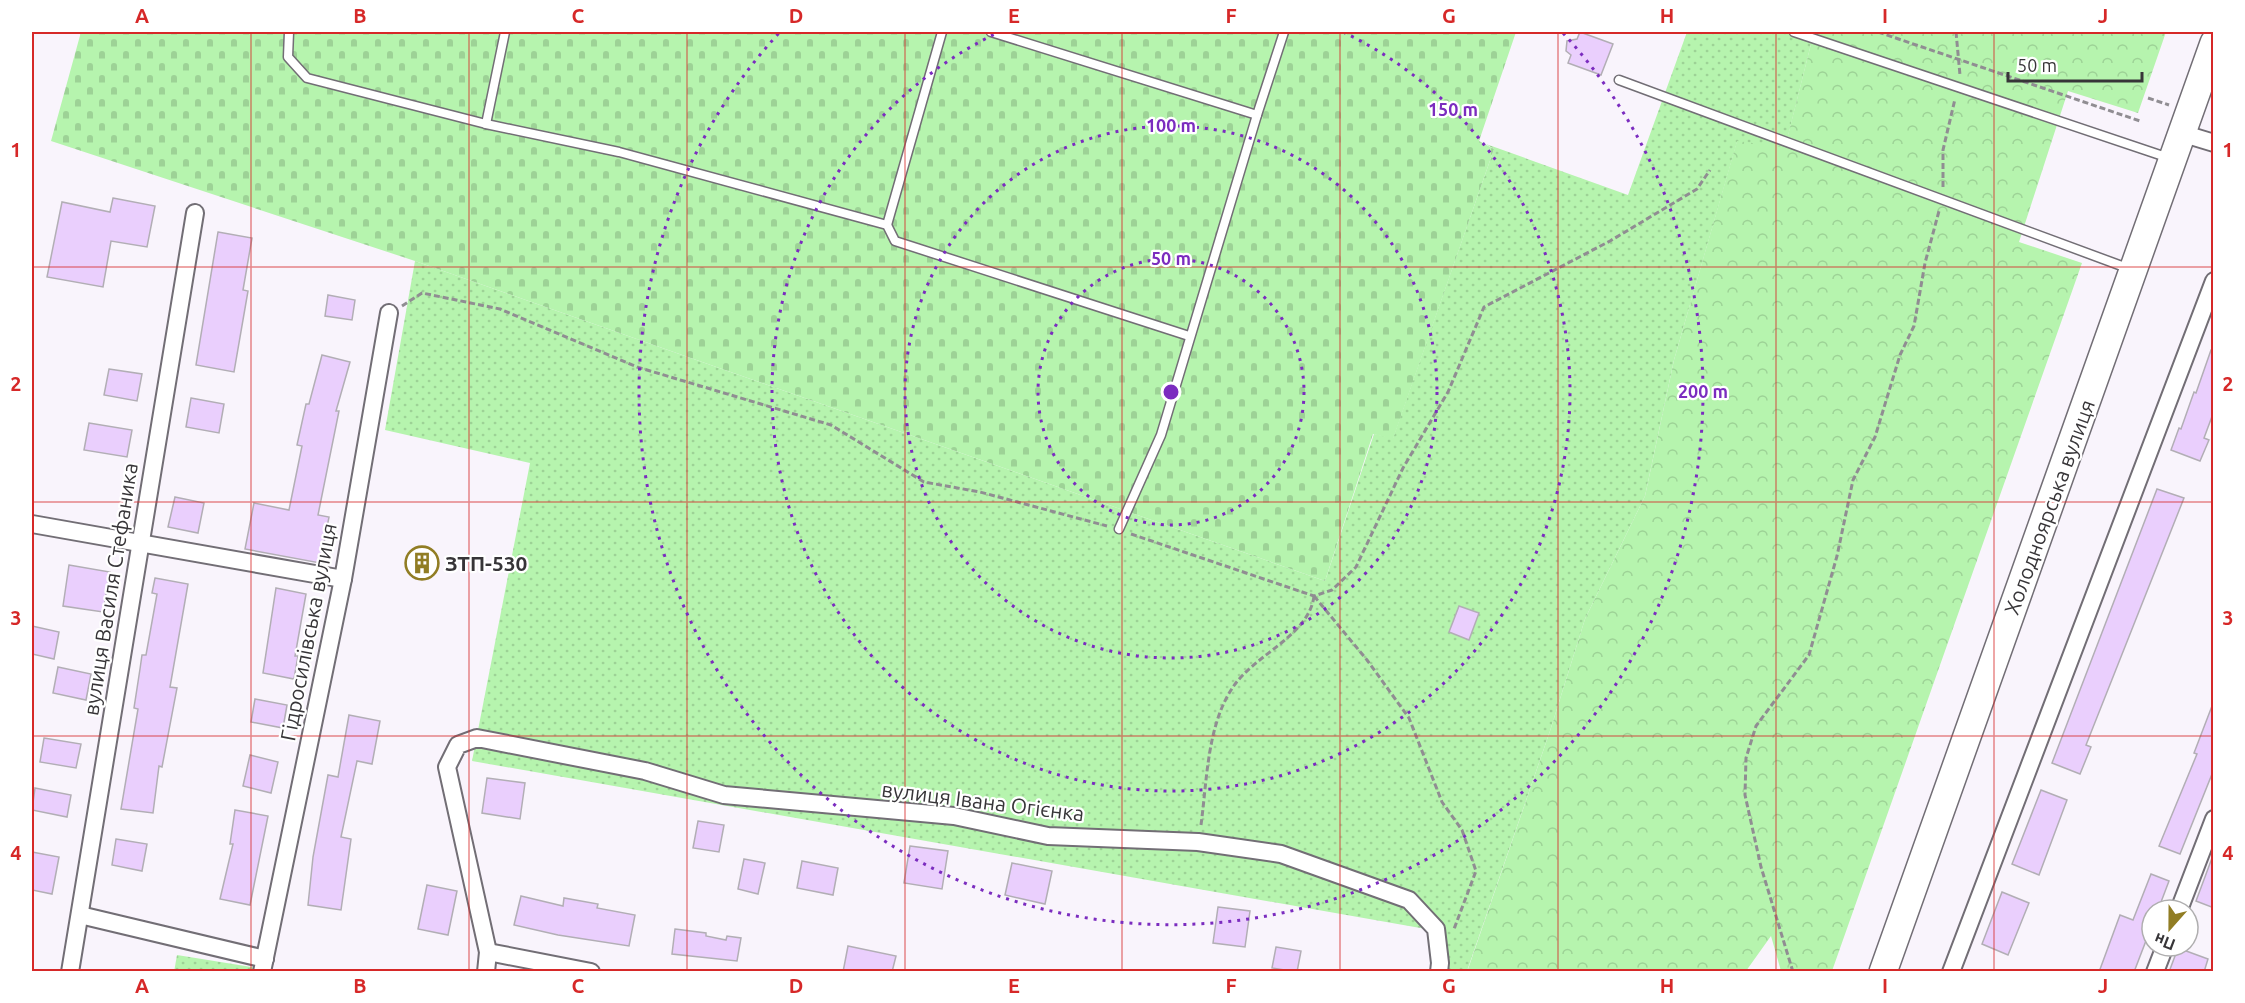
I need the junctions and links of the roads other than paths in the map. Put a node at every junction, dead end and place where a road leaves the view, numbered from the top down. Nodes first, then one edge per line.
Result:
1 (289, 32) edge
2 (505, 32) edge
3 (942, 32) edge
4 (991, 32) edge
5 (1284, 32) edge
6 (1794, 32) edge
7 (2214, 43) edge
8 (1619, 80) dead end
9 (1257, 115) junction
10 (486, 124) junction
11 (2181, 133) junction
12 (2214, 143) edge
13 (2172, 159) junction
14 (195, 213) dead end
15 (887, 225) junction
16 (2133, 271) junction
17 (2214, 281) edge
18 (389, 313) road end
19 (1189, 336) junction
20 (32, 524) edge
21 (1119, 529) road end
22 (140, 545) junction
23 (343, 579) junction
24 (2214, 819) edge
25 (2184, 898) edge
26 (80, 915) junction
27 (488, 952) junction
28 (264, 965) edge
29 (1440, 967) edge
30 (70, 972) edge
31 (486, 972) edge
32 (591, 972) edge
33 (1883, 972) edge
34 (1951, 972) edge

1 - 10 lane
2 - 10 lane
3 - 15 lane
4 - 9 lane
5 - 9 lane
6 - 13 lane
7 - 11 main road, Холодноярська вулиця
8 - 16 lane
9 - 19 lane
10 - 15 lane
11 - 12 street
11 - 13 main road, Холодноярська вулиця
13 - 16 main road, Холодноярська вулиця
14 - 22 street, вулиця Василя Стефаника
15 - 19 lane
16 - 33 main road, Холодноярська вулиця
17 - 34 street
18 - 23 street, Гідросилівська вулиця
19 - 21 lane
20 - 22 street
22 - 23 street
22 - 26 street, вулиця Василя Стефаника
23 - 28 street, Гідросилівська вулиця
24 - 25 street
26 - 28 street
26 - 30 street, вулиця Василя Стефаника
27 - 29 street, вулиця Івана Огієнка
27 - 31 street
27 - 32 street

